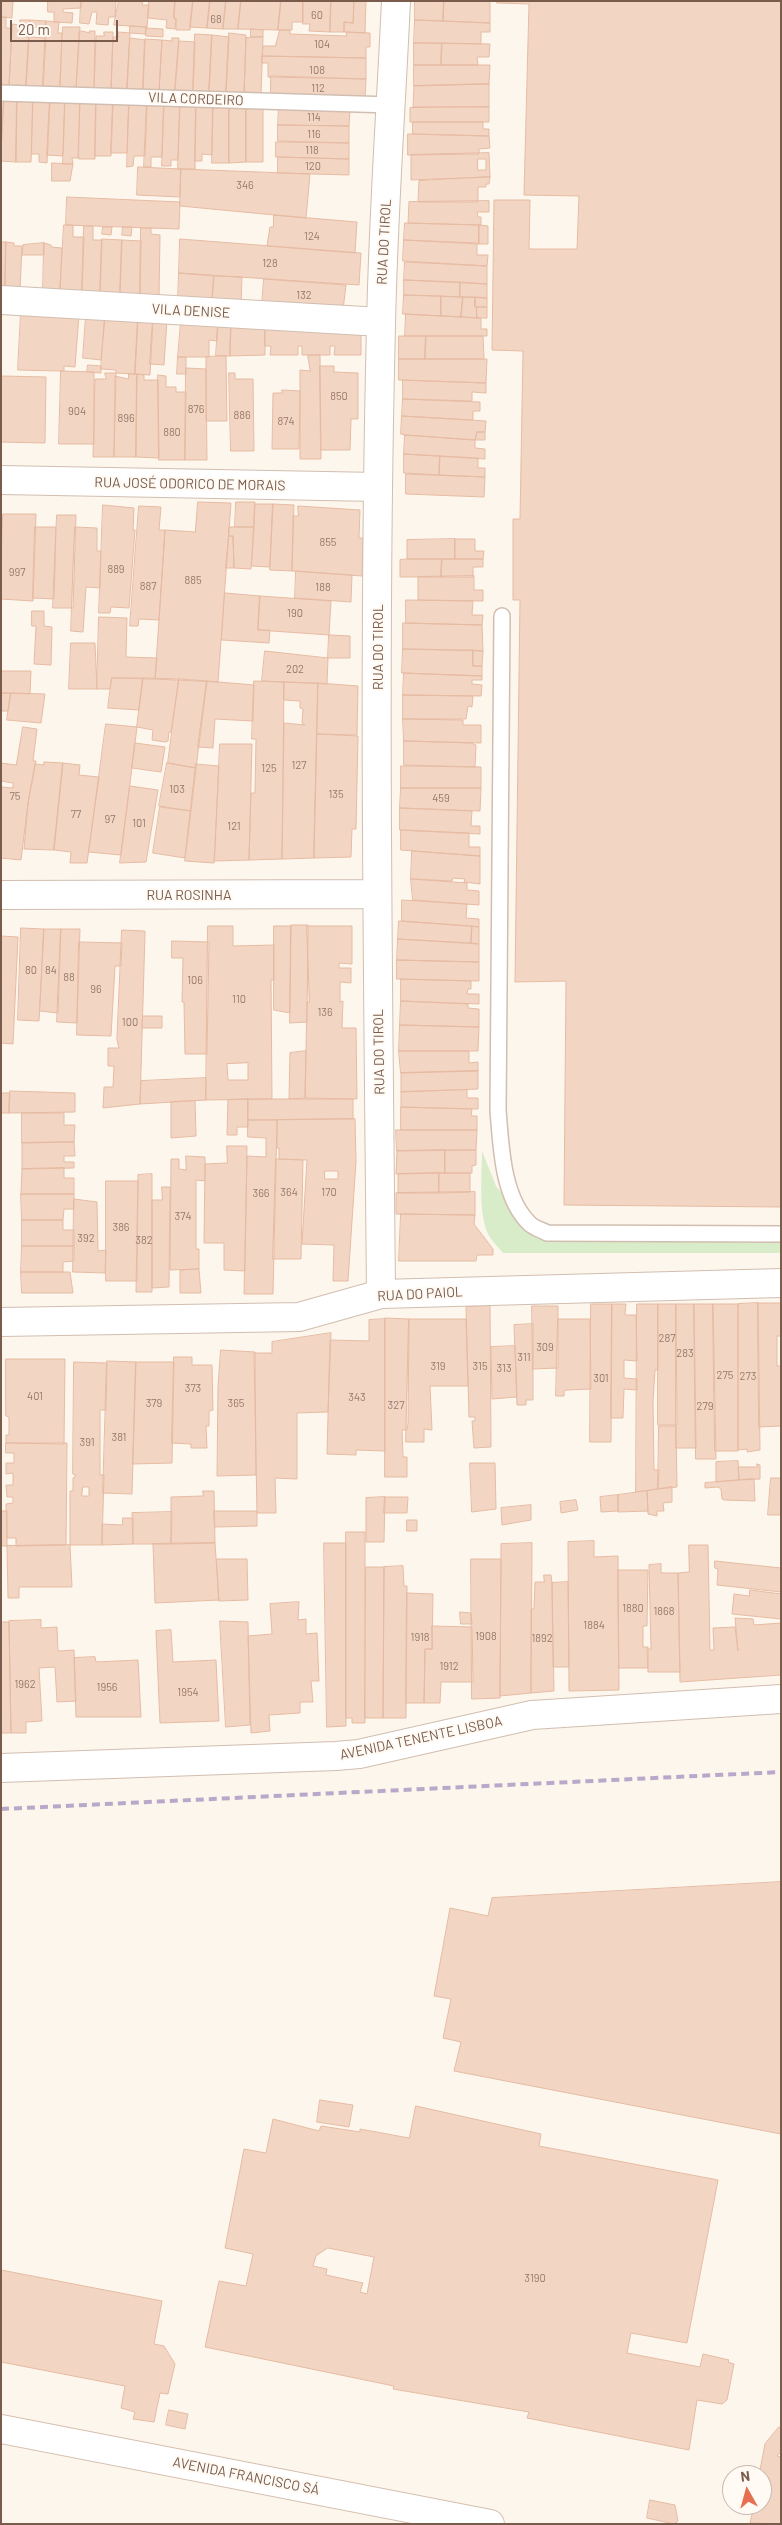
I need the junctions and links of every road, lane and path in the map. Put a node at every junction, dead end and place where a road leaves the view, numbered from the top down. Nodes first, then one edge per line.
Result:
1 (396, 1) edge
2 (1, 93) edge
3 (391, 105) junction
4 (1, 300) edge
5 (380, 322) junction
6 (1, 480) edge
7 (378, 487) junction
8 (502, 616) dead end
9 (377, 894) junction
10 (1, 895) edge
11 (781, 1234) edge
12 (781, 1282) edge
13 (381, 1294) junction
14 (1, 1322) edge
15 (781, 1699) edge
16 (1, 1768) edge
17 (1, 2428) edge
18 (490, 2524) edge

1 - 3 street, RUA DO TIROL
2 - 3 lane, VILA CORDEIRO
3 - 5 street, RUA DO TIROL
4 - 5 street, VILA DENISE
5 - 7 street, RUA DO TIROL
6 - 7 street, RUA JOSÉ ODORICO DE MORAIS
7 - 9 street, RUA DO TIROL
8 - 11 lane
9 - 10 street, RUA ROSINHA
9 - 13 street, RUA DO TIROL
12 - 13 street, RUA DO PAIOL
13 - 14 street, RUA DO PAIOL
15 - 16 street, AVENIDA TENENTE LISBOA
17 - 18 street, AVENIDA FRANCISCO SÁ

